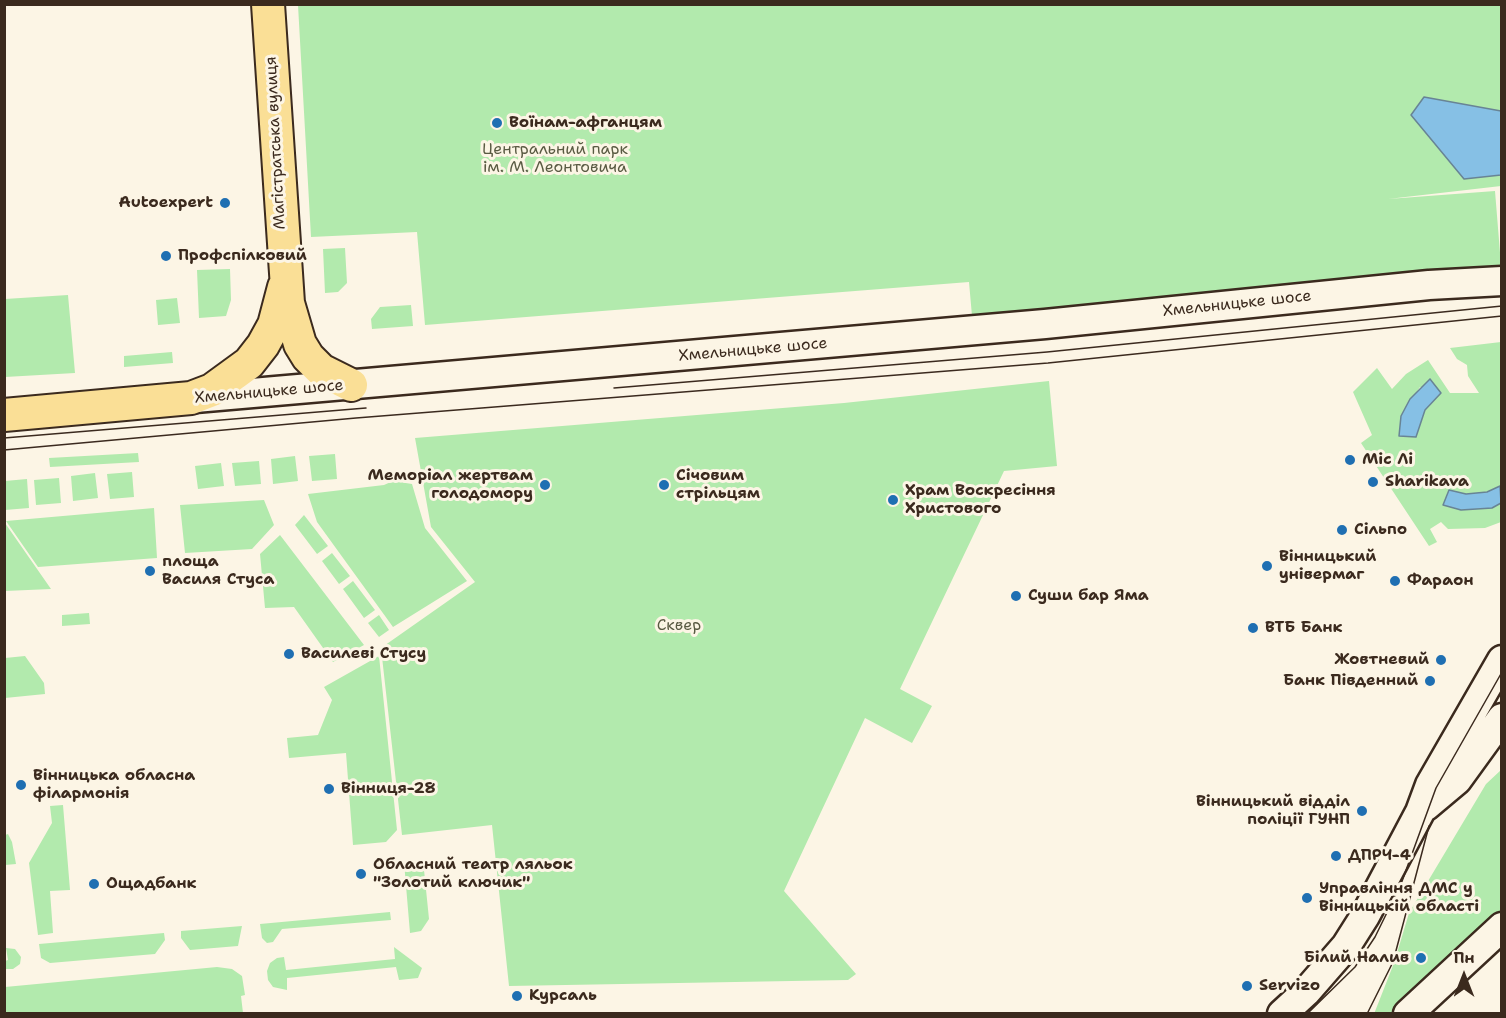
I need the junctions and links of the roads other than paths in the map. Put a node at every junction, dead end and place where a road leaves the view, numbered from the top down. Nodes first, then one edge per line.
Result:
1 (268, 4) edge
2 (1502, 271) edge
3 (284, 281) junction
4 (1502, 281) edge
5 (1428, 285) junction
6 (351, 385) junction
7 (191, 398) junction
8 (4, 414) edge
9 (1498, 678) edge
10 (1502, 709) edge
11 (1490, 726) edge
12 (1502, 927) edge
13 (1282, 1014) edge
14 (1408, 1014) edge

1 - 3 main road, Магістратська вулиця
2 - 5 main road
3 - 6 main road
3 - 7 main road
4 - 5 main road, Хмельницьке шосе
5 - 6 main road, Хмельницьке шосе
6 - 7 main road, Хмельницьке шосе
7 - 8 main road, Хмельницьке шосе
9 - 11 main road
10 - 11 main road
11 - 13 main road
12 - 14 main road

